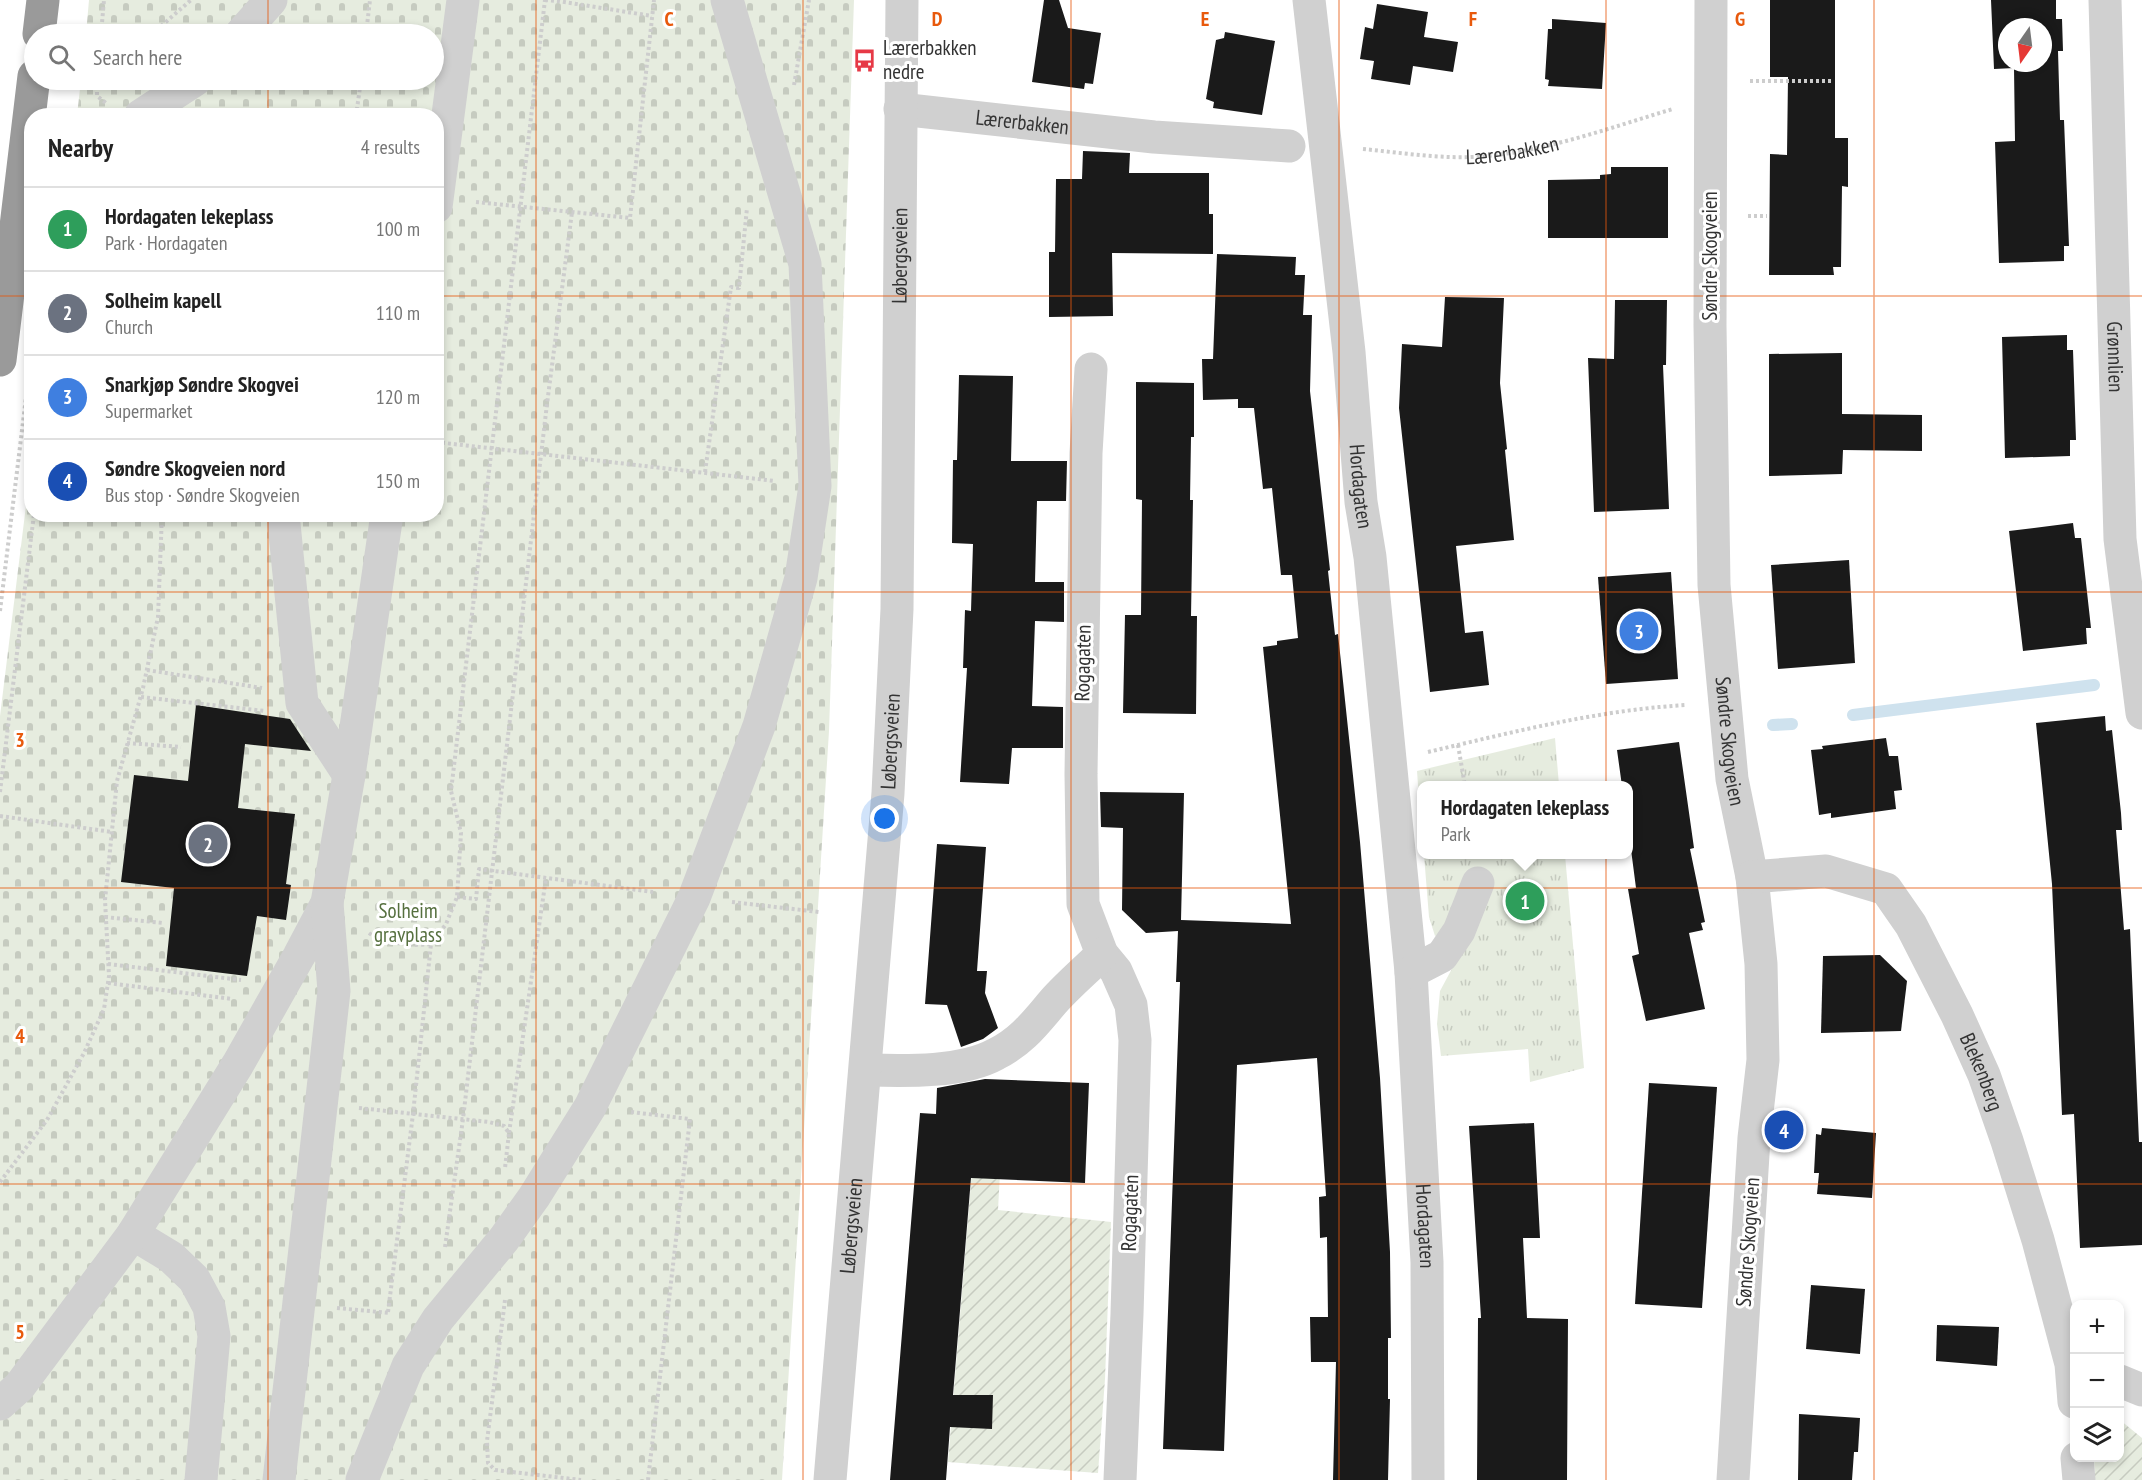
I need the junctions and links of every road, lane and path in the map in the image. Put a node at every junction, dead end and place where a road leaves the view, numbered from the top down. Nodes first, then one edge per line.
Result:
1 (43, 0) edge
2 (104, 0) edge
3 (191, 0) edge
4 (271, 0) edge
5 (370, 0) edge
6 (463, 0) edge
7 (545, 0) edge
8 (654, 0) edge
9 (727, 0) edge
10 (902, 0) edge
11 (1309, 0) edge
12 (1711, 0) edge
13 (2105, 0) edge
14 (652, 16) junction
15 (40, 24) edge
16 (102, 24) edge
17 (163, 24) edge
18 (250, 24) edge
19 (367, 24) edge
20 (1745, 81) dead end
21 (1831, 81) dead end
22 (32, 90) edge
23 (180, 90) edge
24 (360, 90) edge
25 (1712, 99) junction
26 (30, 108) edge
27 (152, 108) edge
28 (357, 108) edge
29 (900, 109) junction
30 (1325, 145) junction
31 (444, 146) edge
32 (1289, 146) dead end
33 (24, 160) edge
34 (748, 199) dead end
35 (469, 201) dead end
36 (521, 207) junction
37 (572, 212) junction
38 (0, 360) edge
39 (1091, 369) dead end
40 (24, 412) edge
41 (444, 443) edge
42 (492, 447) junction
43 (541, 453) junction
44 (705, 472) junction
45 (815, 486) junction
46 (33, 522) edge
47 (162, 522) edge
48 (284, 522) edge
49 (386, 522) edge
50 (0, 611) edge
51 (147, 670) junction
52 (233, 682) dead end
53 (141, 697) junction
54 (1682, 705) dead end
55 (2142, 713) edge
56 (312, 717) junction
57 (127, 742) junction
58 (1458, 745) junction
59 (181, 747) dead end
60 (1390, 761) junction
61 (349, 775) junction
62 (1464, 781) edge
63 (0, 792) edge
64 (0, 816) edge
65 (112, 832) junction
66 (491, 870) junction
67 (1752, 877) junction
68 (546, 878) junction
69 (1478, 883) dead end
70 (654, 892) dead end
71 (457, 897) junction
72 (729, 902) dead end
73 (327, 903) junction
74 (819, 912) dead end
75 (105, 917) junction
76 (163, 923) dead end
77 (377, 939) dead end
78 (431, 944) junction
79 (1102, 954) junction
80 (108, 964) junction
81 (1411, 972) junction
82 (242, 980) dead end
83 (108, 983) junction
84 (234, 999) dead end
85 (866, 1070) junction
86 (590, 1107) junction
87 (357, 1108) dead end
88 (413, 1114) junction
89 (463, 1119) junction
90 (509, 1134) junction
91 (0, 1182) edge
92 (534, 1197) junction
93 (133, 1234) junction
94 (458, 1296) junction
95 (506, 1296) dead end
96 (343, 1308) dead end
97 (2070, 1354) edge
98 (2124, 1383) edge
99 (2142, 1390) edge
100 (0, 1404) edge
101 (2078, 1462) edge
102 (201, 1480) edge
103 (279, 1480) edge
104 (362, 1480) edge
105 (581, 1480) edge
106 (648, 1480) edge
107 (830, 1480) edge
108 (1120, 1480) edge
109 (1428, 1480) edge
110 (1733, 1480) edge
111 (2079, 1480) edge

1 - 15 highway
2 - 16 path
3 - 17 path
4 - 18 street
5 - 19 path
6 - 31 street
7 - 14 path
7 - 36 path
8 - 14 path
9 - 45 street
10 - 29 street, Løbergsveien
11 - 30 street, Hordagaten
12 - 25 street, Søndre Skogveien
13 - 55 street, Grønnlien
14 - 37 path
20 - 21 path
22 - 26 highway
23 - 27 street
24 - 28 path
25 - 30 path, Lærerbakken
25 - 67 street, Søndre Skogveien
29 - 32 street, Lærerbakken
29 - 85 street, Løbergsveien
30 - 60 street, Hordagaten
33 - 38 highway
34 - 44 path
35 - 36 path
36 - 37 path
36 - 42 path
37 - 43 path
39 - 79 street, Rogagaten
40 - 50 path
41 - 42 path
42 - 43 path
42 - 71 path
43 - 44 path
43 - 66 path
44 - 45 path
45 - 86 street
46 - 63 path
47 - 51 path
48 - 56 street
49 - 61 street
51 - 52 path
51 - 53 path
53 - 56 path
53 - 57 path
54 - 58 path
56 - 61 street
57 - 59 path
57 - 65 path
58 - 60 path
58 - 62 path
60 - 81 street, Hordagaten
61 - 73 street
64 - 65 path
65 - 75 path
66 - 68 path
66 - 71 path
66 - 89 path
67 - 97 street, Blekenberg
67 - 110 street, Søndre Skogveien
68 - 70 path
68 - 90 path
69 - 81 street
71 - 78 path
72 - 74 path
73 - 93 street
73 - 103 street
75 - 76 path
75 - 80 path
77 - 78 path
78 - 88 path
79 - 85 street
79 - 108 street, Rogagaten
80 - 82 path
80 - 83 path
81 - 109 street, Hordagaten
83 - 84 path
83 - 91 path
85 - 107 street, Løbergsveien
86 - 92 street
86 - 106 path
87 - 88 path
88 - 89 path
88 - 96 path
89 - 90 path
89 - 94 path
90 - 92 path
92 - 94 street
93 - 100 street
93 - 102 street
94 - 104 street
95 - 105 path
98 - 99 street
101 - 111 street

